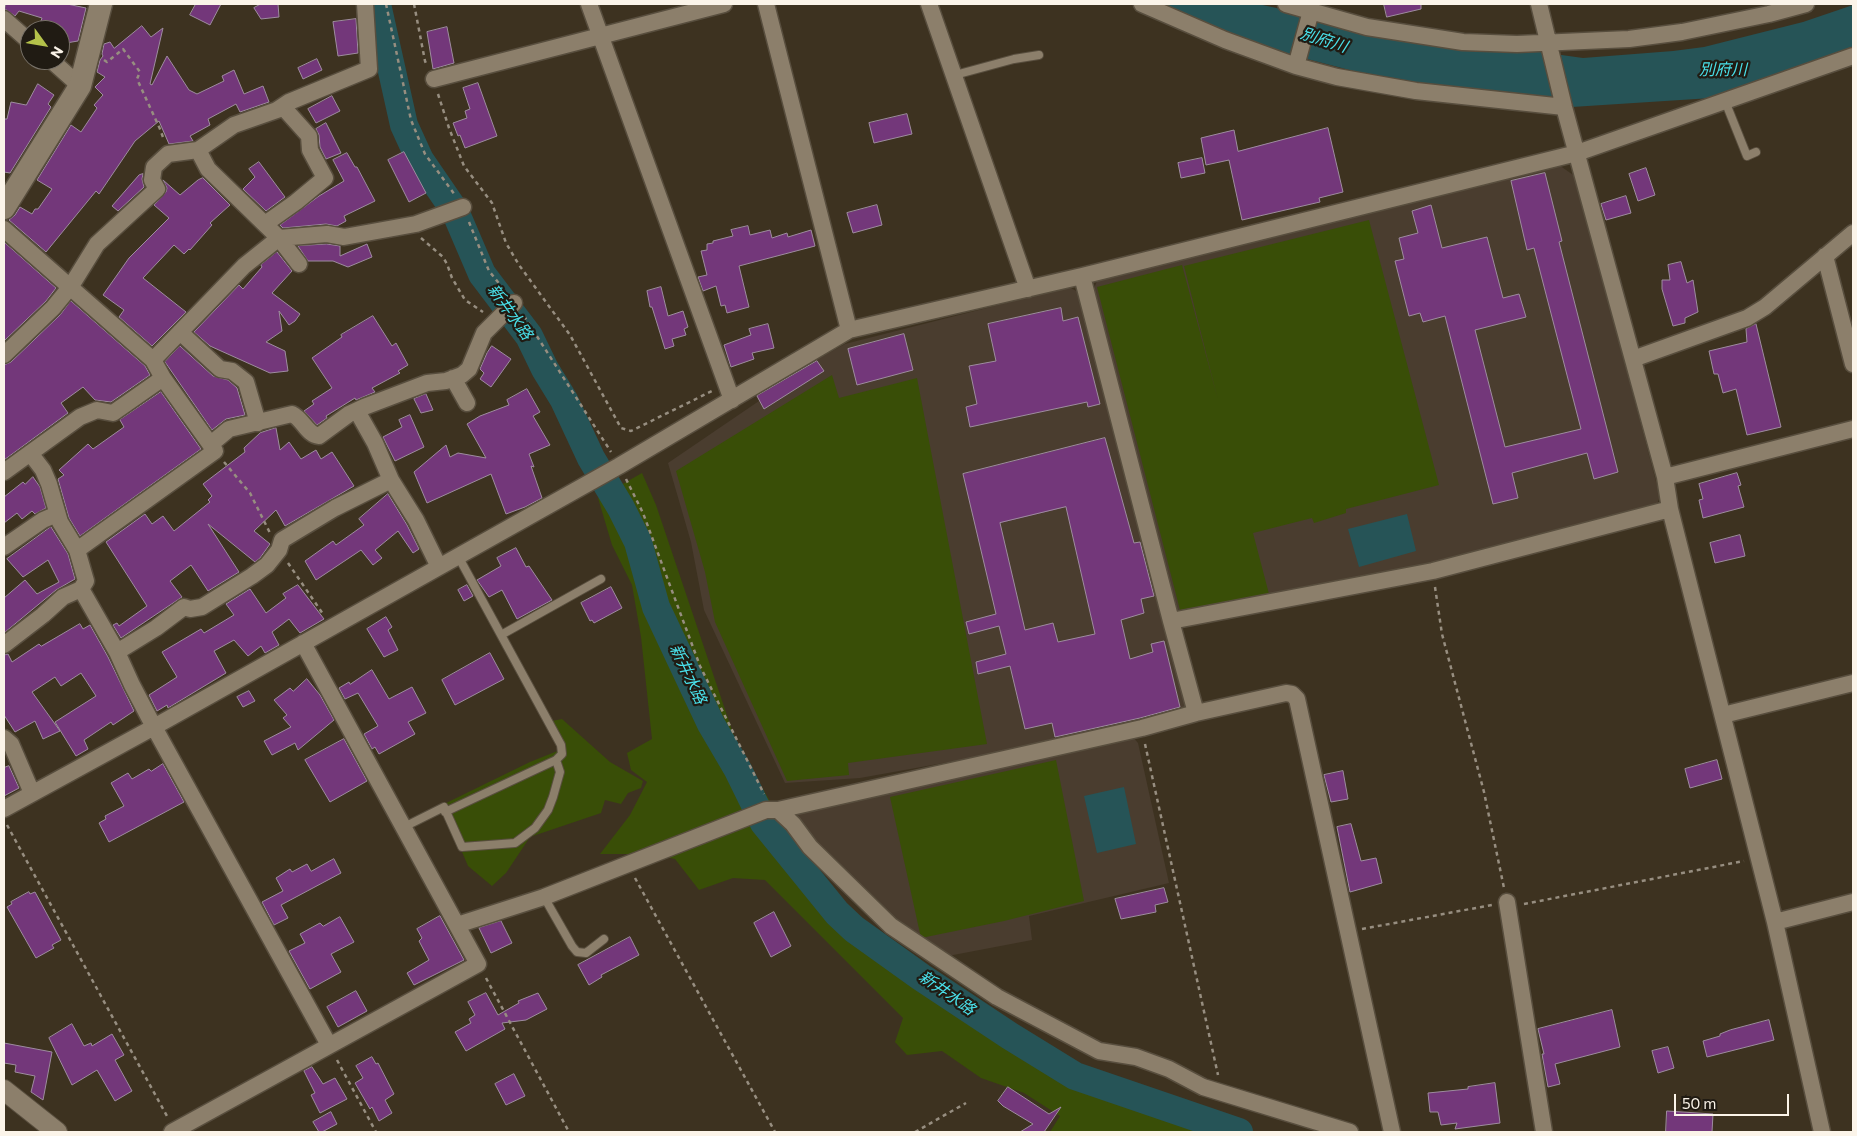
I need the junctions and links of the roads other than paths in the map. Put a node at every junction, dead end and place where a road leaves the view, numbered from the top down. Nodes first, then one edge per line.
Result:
1 (101, 4) edge
2 (364, 4) edge
3 (589, 4) edge
4 (724, 4) edge
5 (766, 4) edge
6 (929, 4) edge
7 (1142, 4) edge
8 (1286, 4) edge
9 (1539, 4) edge
10 (1806, 4) edge
11 (1311, 11) junction
12 (4, 19) edge
13 (20, 33) edge
14 (600, 36) junction
15 (1550, 46) junction
16 (1039, 55) dead end
17 (1853, 56) edge
18 (1296, 66) junction
19 (62, 70) edge
20 (955, 75) junction
21 (434, 79) road end
22 (80, 86) junction
23 (1725, 101) junction
24 (1563, 104) junction
25 (283, 107) junction
26 (198, 150) junction
27 (1756, 152) dead end
28 (1577, 153) junction
29 (463, 207) road end
30 (4, 208) edge
31 (265, 224) junction
32 (4, 229) edge
33 (1853, 233) edge
34 (279, 238) junction
35 (1825, 256) junction
36 (299, 264) dead end
37 (1082, 276) junction
38 (71, 286) junction
39 (1028, 288) junction
40 (514, 303) road end
41 (849, 330) junction
42 (180, 332) junction
43 (4, 355) edge
44 (1633, 359) junction
45 (153, 360) junction
46 (1853, 364) edge
47 (163, 378) junction
48 (453, 378) junction
49 (729, 392) junction
50 (467, 403) dead end
51 (357, 411) junction
52 (258, 423) junction
53 (1853, 429) edge
54 (213, 448) junction
55 (30, 453) junction
56 (4, 472) edge
57 (1665, 477) junction
58 (391, 480) junction
59 (1670, 510) junction
60 (57, 514) junction
61 (4, 547) edge
62 (77, 550) junction
63 (458, 556) junction
64 (439, 567) junction
65 (601, 579) dead end
66 (80, 588) junction
67 (1171, 621) junction
68 (501, 635) junction
69 (303, 643) junction
70 (4, 645) edge
71 (117, 652) junction
72 (1853, 683) edge
73 (1196, 713) junction
74 (1723, 716) junction
75 (154, 727) junction
76 (4, 738) edge
77 (556, 760) junction
78 (32, 793) junction
79 (4, 809) edge
80 (778, 810) junction
81 (445, 812) junction
82 (404, 827) junction
83 (544, 897) junction
84 (1507, 902) road end
85 (1853, 902) edge
86 (1775, 922) junction
87 (456, 925) junction
88 (604, 939) dead end
89 (329, 1045) junction
90 (4, 1090) edge
91 (57, 1132) edge
92 (174, 1132) edge
93 (1350, 1132) edge
94 (1392, 1132) edge
95 (1544, 1132) edge
96 (1822, 1132) edge

1 - 22 main road
2 - 25 street
3 - 14 street
4 - 14 street
5 - 41 street
6 - 20 street
7 - 18 street
8 - 11 street
9 - 15 street
10 - 15 street
11 - 15 street
11 - 18 street
12 - 13 street
14 - 21 street
14 - 49 street
15 - 24 street
16 - 20 lane
17 - 23 street
18 - 24 street
19 - 22 street
20 - 39 street
22 - 30 main road
23 - 27 lane
23 - 28 street
24 - 28 street
25 - 26 street
25 - 31 street
26 - 31 street
26 - 38 street
28 - 37 street
28 - 44 street
29 - 34 street
31 - 34 street
32 - 38 street
33 - 35 street
34 - 36 street
34 - 42 street
35 - 44 street
35 - 46 street
37 - 39 street
37 - 67 street
38 - 43 street
38 - 45 street
39 - 41 street
40 - 48 street
41 - 49 street
42 - 45 street
42 - 52 street
44 - 57 street
45 - 47 street
47 - 54 street
47 - 55 street
48 - 50 street
48 - 51 street
49 - 63 street
51 - 52 street
51 - 58 street
52 - 54 street
53 - 57 street
54 - 62 street
55 - 56 street
55 - 60 street
57 - 59 street
58 - 64 street
58 - 71 street
59 - 67 street
59 - 74 street
60 - 61 street
60 - 62 street
62 - 66 street
63 - 64 street
63 - 68 lane
64 - 69 street
65 - 68 lane
66 - 70 street
66 - 71 street
67 - 73 street
68 - 77 lane
69 - 75 street
69 - 82 street
71 - 75 street
72 - 74 street
73 - 80 street
73 - 94 street
74 - 86 street
75 - 78 street
75 - 89 street
76 - 78 street
77 - 81 lane
77 - 81 lane
78 - 79 street
80 - 83 street
80 - 93 street
81 - 82 lane
82 - 87 street
83 - 87 street
83 - 88 lane
84 - 95 street
85 - 86 street
86 - 96 street
87 - 89 street
89 - 92 street
90 - 91 street

